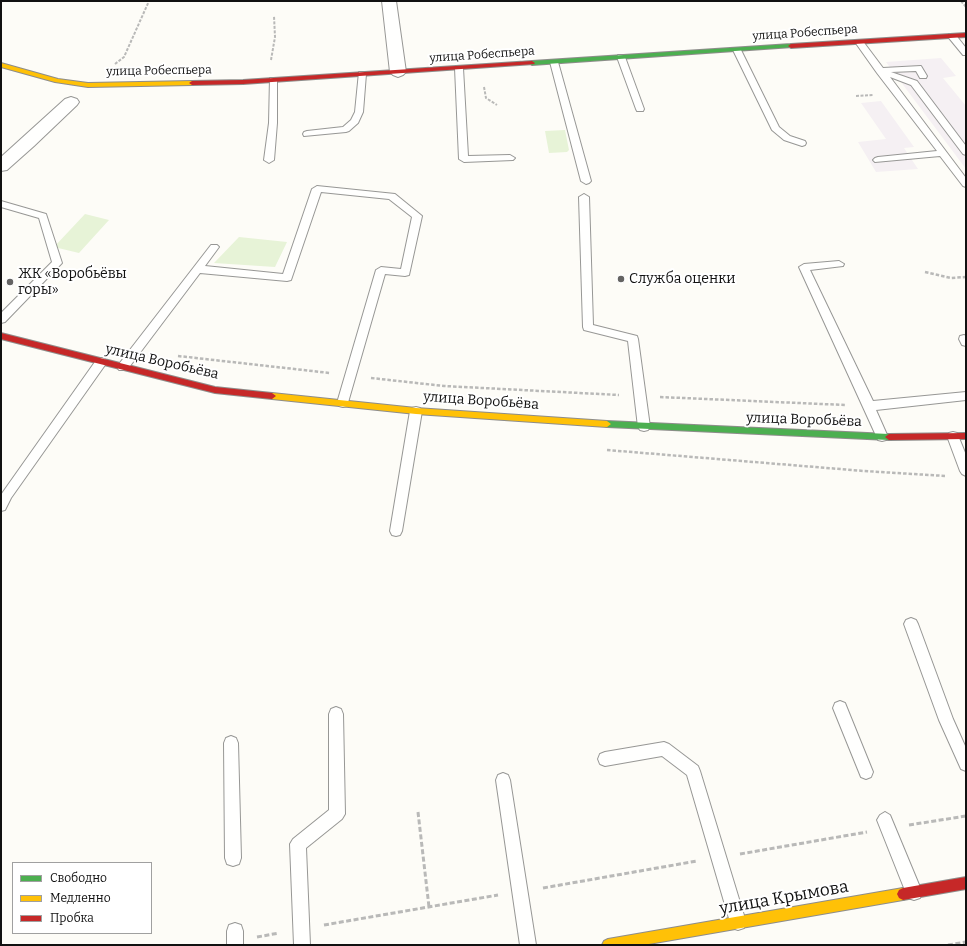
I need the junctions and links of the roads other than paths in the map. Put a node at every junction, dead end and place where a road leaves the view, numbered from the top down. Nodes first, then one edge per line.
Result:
1 (389, 1) edge
2 (966, 35) edge
3 (952, 36) junction
4 (859, 42) junction
5 (737, 50) junction
6 (966, 53) edge
7 (621, 57) junction
8 (554, 62) junction
9 (1, 65) edge
10 (459, 68) junction
11 (880, 71) junction
12 (398, 72) junction
13 (362, 74) junction
14 (923, 76) dead end
15 (271, 80) junction
16 (71, 102) dead end
17 (640, 109) dead end
18 (307, 134) dead end
19 (802, 143) dead end
20 (966, 152) edge
21 (943, 153) junction
22 (510, 158) dead end
23 (269, 160) dead end
24 (878, 160) dead end
25 (1, 166) edge
26 (586, 181) dead end
27 (966, 184) edge
28 (584, 197) dead end
29 (1, 204) edge
30 (214, 248) dead end
31 (839, 264) dead end
32 (198, 270) junction
33 (1, 319) edge
34 (1, 336) edge
35 (101, 362) junction
36 (123, 367) junction
37 (966, 396) edge
38 (342, 403) junction
39 (870, 406) junction
40 (416, 411) junction
41 (644, 427) junction
42 (953, 436) junction
43 (966, 436) edge
44 (882, 437) junction
45 (966, 471) edge
46 (1, 506) edge
47 (396, 531) dead end
48 (911, 624) dead end
49 (840, 708) dead end
50 (336, 714) dead end
51 (231, 743) dead end
52 (605, 759) dead end
53 (966, 764) edge
54 (866, 772) dead end
55 (503, 780) dead end
56 (887, 824) road end
57 (233, 858) dead end
58 (966, 883) edge
59 (914, 892) junction
60 (738, 922) junction
61 (302, 945) edge
62 (528, 945) edge
63 (608, 945) edge

1 - 12 street
2 - 3 street, улица Робеспьера
3 - 4 street, улица Робеспьера
3 - 6 lane
4 - 5 street, улица Робеспьера
4 - 11 lane
5 - 7 street, улица Робеспьера
5 - 19 lane
7 - 8 street, улица Робеспьера
7 - 17 lane
8 - 10 street, улица Робеспьера
8 - 26 lane
9 - 15 street, улица Робеспьера
10 - 12 street, улица Робеспьера
10 - 22 lane
11 - 14 lane
11 - 20 lane
11 - 21 lane
12 - 13 street, улица Робеспьера
13 - 15 street, улица Робеспьера
13 - 18 lane
15 - 23 lane
16 - 25 street
21 - 24 lane
21 - 27 lane
28 - 41 lane
29 - 33 lane
30 - 32 lane
31 - 39 lane
32 - 36 lane
32 - 38 lane
34 - 35 street, улица Воробьёва
35 - 36 street, улица Воробьёва
35 - 46 lane
36 - 38 street, улица Воробьёва
37 - 39 lane
38 - 40 street, улица Воробьёва
39 - 44 lane
40 - 41 street, улица Воробьёва
40 - 47 lane
41 - 44 street, улица Воробьёва
42 - 43 street, улица Воробьёва
42 - 44 street, улица Воробьёва
42 - 45 lane
48 - 53 lane
49 - 54 lane
50 - 61 lane
51 - 57 lane
52 - 60 lane
55 - 62 lane
56 - 59 lane
58 - 59 street, улица Крымова
59 - 60 street, улица Крымова
60 - 63 street, улица Крымова

